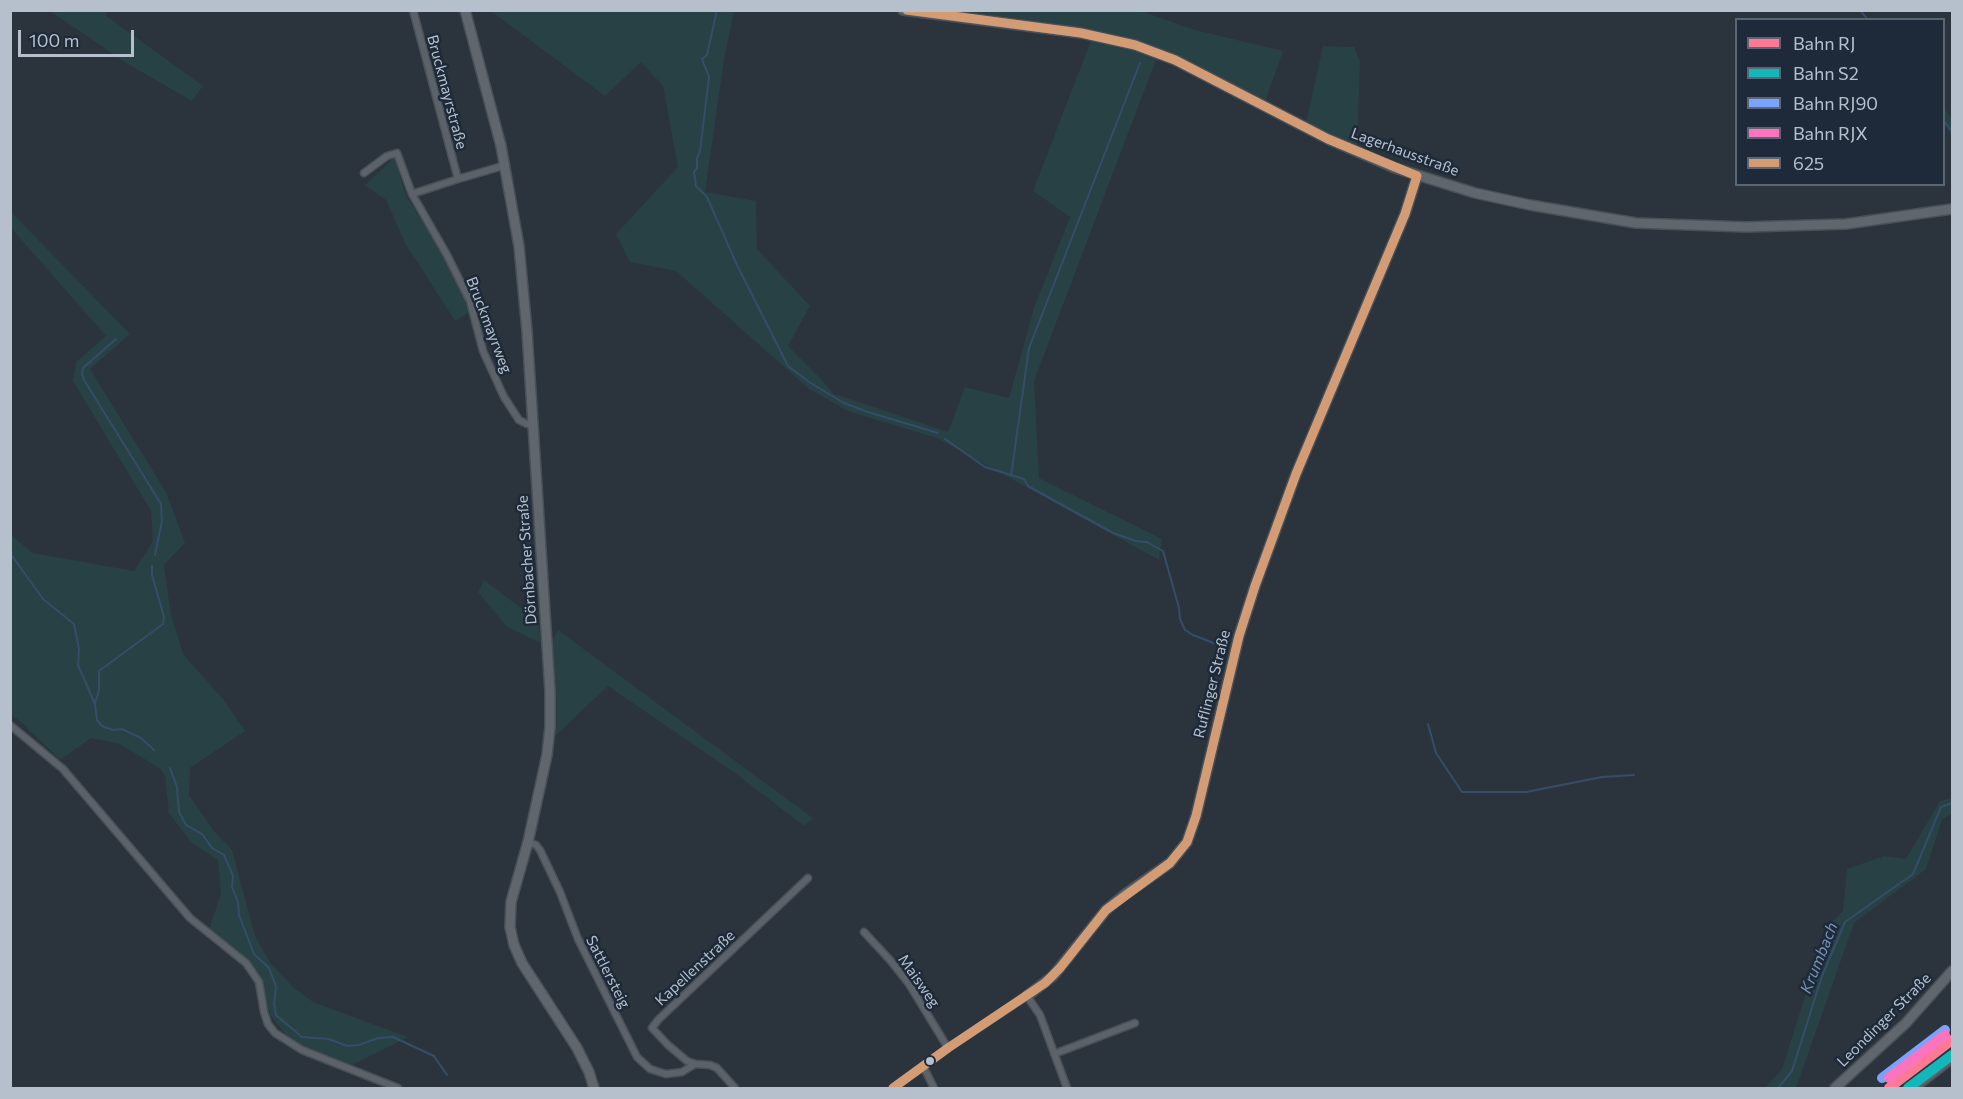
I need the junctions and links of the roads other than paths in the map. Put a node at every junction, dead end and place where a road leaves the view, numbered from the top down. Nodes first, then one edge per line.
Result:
1 (413, 10) edge
2 (465, 10) edge
3 (903, 10) edge
4 (506, 165) junction
5 (364, 173) dead end
6 (1418, 176) junction
7 (458, 179) junction
8 (412, 194) junction
9 (1953, 209) edge
10 (533, 424) junction
11 (10, 725) edge
12 (528, 842) junction
13 (808, 878) dead end
14 (864, 932) dead end
15 (1953, 971) edge
16 (1027, 996) junction
17 (1135, 1023) dead end
18 (948, 1048) junction
19 (1054, 1054) junction
20 (1953, 1060) edge
21 (695, 1064) junction
22 (923, 1066) junction
23 (732, 1087) edge
24 (398, 1089) edge
25 (594, 1089) edge
26 (893, 1089) edge
27 (934, 1089) edge
28 (1067, 1089) edge
29 (1834, 1089) edge
30 (1916, 1089) edge

1 - 7 street, Bruckmayrstraße
2 - 4 street, Dörnbacher Straße
3 - 6 street, Lagerhausstraße
4 - 7 street
4 - 10 street, Dörnbacher Straße
5 - 8 street
6 - 9 street, Lagerhausstraße
6 - 16 street, Ruflinger Straße
7 - 8 street
8 - 10 street, Bruckmayrweg
10 - 12 street, Dörnbacher Straße
11 - 24 street
12 - 21 street, Sattlersteig
12 - 25 street, Dörnbacher Straße
13 - 21 street, Kapellenstraße
14 - 18 street, Maisweg
15 - 29 street, Leondinger Straße
16 - 18 street, Ruflinger Straße
16 - 19 street
17 - 19 street
18 - 22 street, Ruflinger Straße
19 - 28 street
20 - 30 street
21 - 23 street, Kapellenstraße
22 - 26 street, Ruflinger Straße
22 - 27 street

